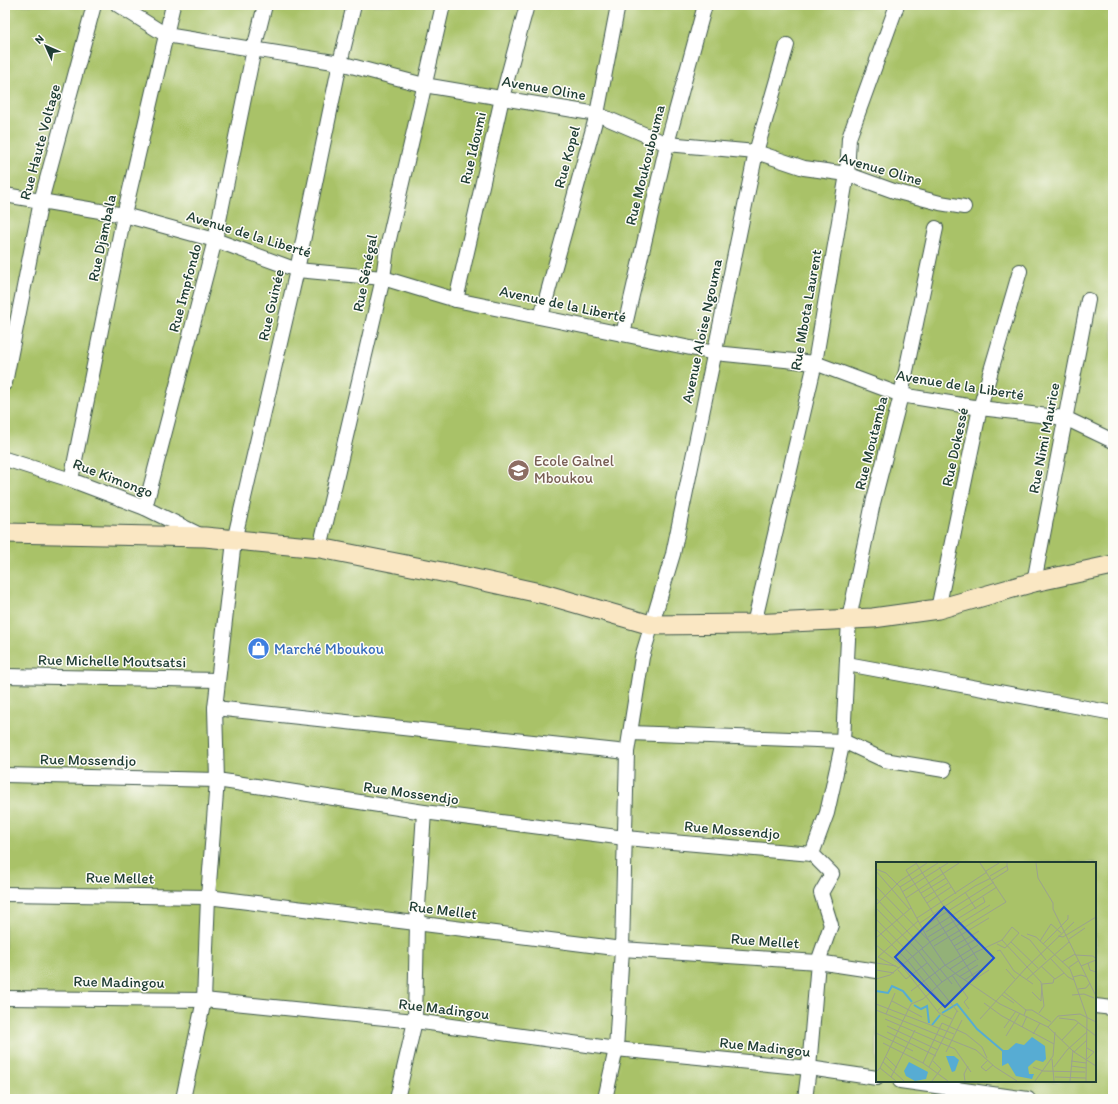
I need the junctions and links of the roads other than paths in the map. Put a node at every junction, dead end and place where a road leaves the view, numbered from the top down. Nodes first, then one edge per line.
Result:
1 (94, 5) edge
2 (118, 5) edge
3 (173, 5) edge
4 (265, 5) edge
5 (354, 5) edge
6 (443, 5) edge
7 (527, 5) edge
8 (618, 5) edge
9 (705, 5) edge
10 (897, 5) edge
11 (166, 35) junction
12 (788, 45) dead end
13 (254, 48) junction
14 (340, 63) junction
15 (424, 85) junction
16 (502, 98) junction
17 (597, 114) junction
18 (667, 144) junction
19 (756, 152) junction
20 (847, 174) junction
21 (5, 195) edge
22 (42, 201) junction
23 (964, 207) dead end
24 (124, 215) junction
25 (936, 228) dead end
26 (215, 240) junction
27 (297, 270) junction
28 (1020, 272) dead end
29 (383, 278) junction
30 (456, 300) junction
31 (1088, 300) dead end
32 (541, 317) junction
33 (623, 334) junction
34 (715, 353) junction
35 (815, 363) junction
36 (5, 384) edge
37 (901, 395) junction
38 (980, 408) junction
39 (1065, 418) junction
40 (1113, 441) edge
41 (5, 459) edge
42 (71, 480) junction
43 (145, 508) junction
44 (5, 533) edge
45 (205, 537) junction
46 (234, 541) junction
47 (320, 548) junction
48 (1113, 565) edge
49 (1034, 582) junction
50 (938, 609) junction
51 (848, 619) junction
52 (754, 624) junction
53 (652, 625) junction
54 (846, 664) junction
55 (5, 676) edge
56 (218, 680) junction
57 (215, 708) junction
58 (1113, 713) edge
59 (630, 733) junction
60 (843, 741) junction
61 (628, 752) junction
62 (944, 770) dead end
63 (5, 775) edge
64 (217, 780) junction
65 (424, 812) junction
66 (625, 838) junction
67 (812, 854) junction
68 (5, 894) edge
69 (208, 897) junction
70 (417, 923) junction
71 (622, 949) junction
72 (818, 962) junction
73 (876, 971) edge
74 (5, 998) edge
75 (204, 1000) junction
76 (1096, 1006) edge
77 (1113, 1008) edge
78 (415, 1021) junction
79 (616, 1049) junction
80 (809, 1068) junction
81 (876, 1078) edge
82 (907, 1082) edge
83 (183, 1099) edge
84 (397, 1099) edge
85 (605, 1099) edge
86 (805, 1099) edge
87 (1028, 1099) edge

1 - 22 street, Rue Haute Voltage
2 - 11 street, Avenue Oline
3 - 11 street, Rue Djambala
4 - 13 street, Rue Impfondo
5 - 14 street, Rue Guinée
6 - 15 street, Rue Sénégal
7 - 16 street, Rue Idoumi
8 - 17 street, Rue Kopel
9 - 18 street, Rue Moukoubouma
10 - 20 street, Rue Mbota Laurent
11 - 13 street, Avenue Oline
11 - 24 street, Rue Djambala
12 - 19 street, Avenue Aloise Ngouma
13 - 14 street, Avenue Oline
13 - 26 street, Rue Impfondo
14 - 15 street, Avenue Oline
14 - 27 street, Rue Guinée
15 - 16 street, Avenue Oline
15 - 29 street, Rue Sénégal
16 - 17 street, Avenue Oline
16 - 30 street, Rue Idoumi
17 - 18 street, Avenue Oline
17 - 32 street, Rue Kopel
18 - 19 street, Avenue Oline
18 - 33 street, Rue Moukoubouma
19 - 20 street, Avenue Oline
19 - 34 street, Avenue Aloise Ngouma
20 - 23 street, Avenue Oline
20 - 35 street, Rue Mbota Laurent
21 - 22 street, Avenue de la Liberté
22 - 24 street, Avenue de la Liberté
22 - 36 street, Rue Haute Voltage
24 - 26 street, Avenue de la Liberté
24 - 42 street, Rue Djambala
25 - 37 street, Rue Moutamba
26 - 27 street, Avenue de la Liberté
26 - 43 street, Rue Impfondo
27 - 29 street, Avenue de la Liberté
27 - 46 street, Rue Guinée
28 - 38 street, Rue Dokessé
29 - 30 street, Avenue de la Liberté
29 - 47 street, Rue Sénégal
30 - 32 street, Avenue de la Liberté
31 - 39 street, Rue Nimi Maurice
32 - 33 street, Avenue de la Liberté
33 - 34 street, Avenue de la Liberté
34 - 35 street, Avenue de la Liberté
34 - 53 street, Avenue Aloise Ngouma
35 - 37 street, Avenue de la Liberté
35 - 52 street, Rue Mbota Laurent
37 - 38 street, Avenue de la Liberté
37 - 51 street, Rue Moutamba
38 - 39 street, Avenue de la Liberté
38 - 50 street, Rue Dokessé
39 - 40 street, Avenue de la Liberté
39 - 49 street, Rue Nimi Maurice
41 - 42 street, Rue Kimongo
42 - 43 street, Rue Kimongo
43 - 45 street, Rue Kimongo
44 - 45 main road
45 - 46 main road
46 - 47 main road
46 - 56 street, Rue Guinée
47 - 53 main road
48 - 49 main road
49 - 50 main road
50 - 51 main road
51 - 52 main road
51 - 54 street, Rue Moutamba
52 - 53 main road
53 - 59 street, Avenue Aloise Ngouma
54 - 58 street
54 - 60 street, Rue Moutamba
55 - 56 street, Rue Michelle Moutsatsi
56 - 57 street, Rue Guinée
57 - 61 street
57 - 64 street, Rue Guinée
59 - 60 street
59 - 61 street, Avenue Aloise Ngouma
60 - 62 street
60 - 67 street, Rue Moutamba
61 - 66 street, Avenue Aloise Ngouma
63 - 64 street, Rue Mossendjo
64 - 65 street, Rue Mossendjo
64 - 69 street, Rue Guinée
65 - 66 street, Rue Mossendjo
65 - 70 street
66 - 67 street, Rue Mossendjo
66 - 71 street, Avenue Aloise Ngouma
67 - 72 street
68 - 69 street, Rue Mellet
69 - 70 street, Rue Mellet
69 - 75 street, Rue Guinée
70 - 71 street, Rue Mellet
70 - 78 street
71 - 72 street, Rue Mellet
71 - 79 street, Avenue Aloise Ngouma
72 - 73 street, Rue Mellet
72 - 80 street
74 - 75 street, Rue Madingou
75 - 78 street, Rue Madingou
75 - 83 street, Rue Guinée
76 - 77 street
78 - 79 street, Rue Madingou
78 - 84 street
79 - 80 street, Rue Madingou
79 - 85 street, Avenue Aloise Ngouma
80 - 81 street, Rue Madingou
80 - 86 street
82 - 87 street

